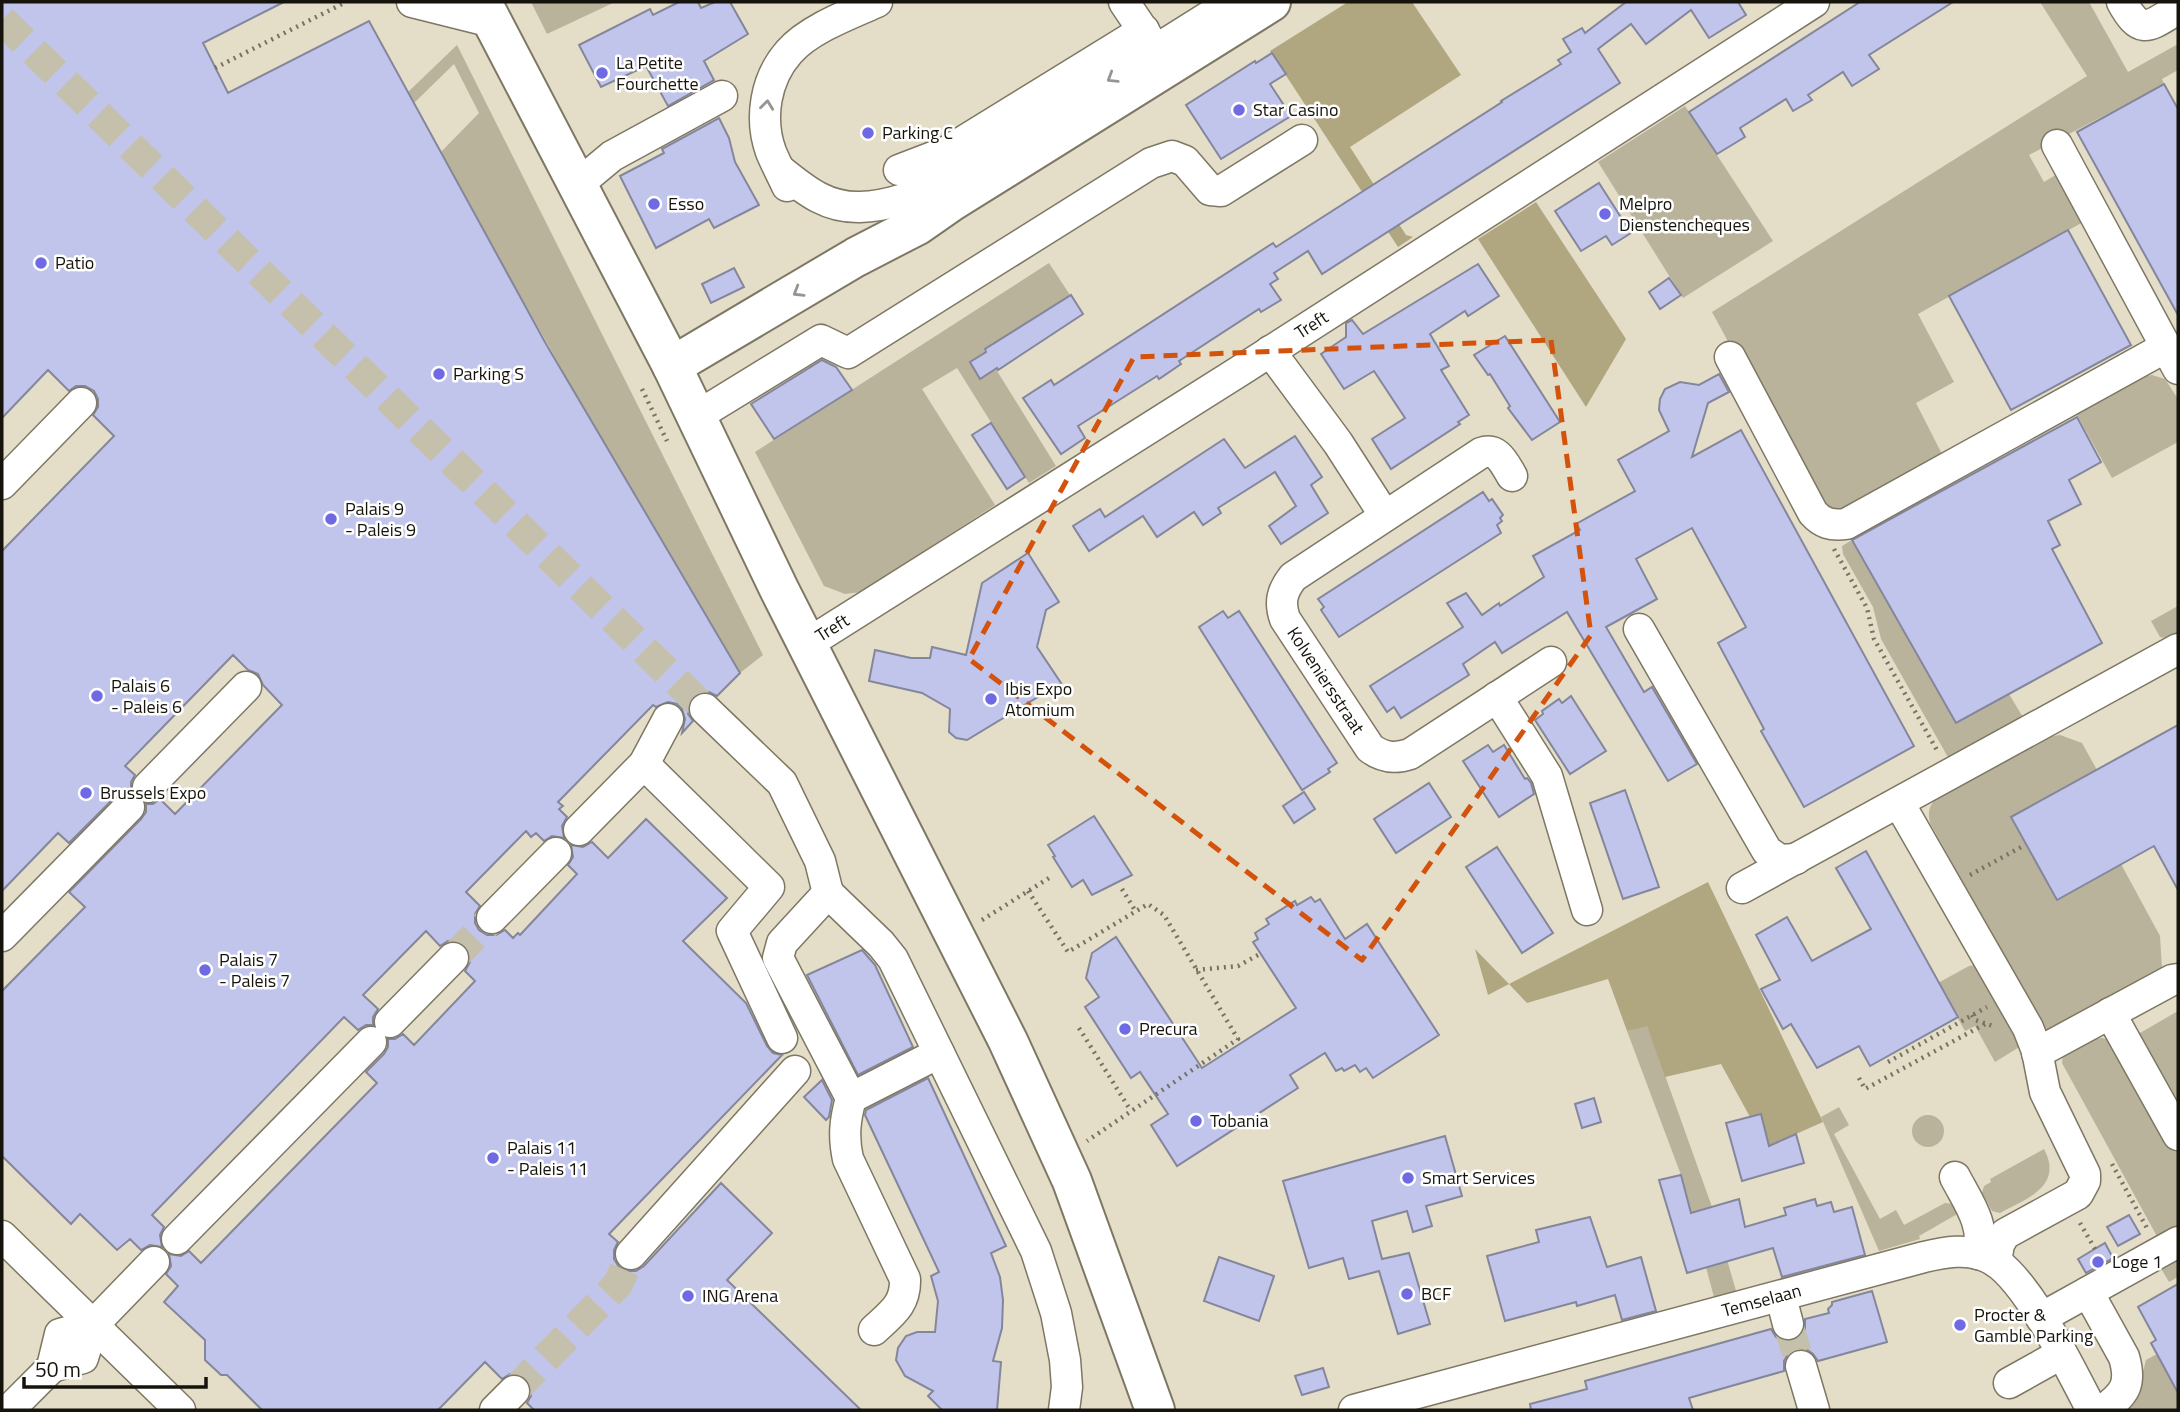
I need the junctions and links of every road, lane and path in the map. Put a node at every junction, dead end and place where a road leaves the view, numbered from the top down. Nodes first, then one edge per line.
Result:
1 (346, 2) edge
2 (412, 2) edge
3 (877, 2) edge
4 (1232, 2) edge
5 (1270, 2) edge
6 (1814, 2) edge
7 (2122, 2) edge
8 (2178, 9) edge
9 (487, 12) edge
10 (1145, 27) edge
11 (215, 68) dead end
12 (722, 96) dead end
13 (1301, 140) dead end
14 (2057, 145) dead end
15 (780, 170) junction
16 (899, 170) dead end
17 (576, 186) junction
18 (951, 202) junction
19 (1270, 351) junction
20 (1730, 357) dead end
21 (2172, 358) edge
22 (672, 366) junction
23 (642, 389) dead end
24 (81, 403) dead end
25 (697, 416) junction
26 (667, 441) dead end
27 (1512, 476) dead end
28 (2, 484) edge
29 (1813, 513) junction
30 (1385, 516) junction
31 (1639, 629) dead end
32 (807, 644) junction
33 (2178, 649) edge
34 (1551, 662) dead end
35 (246, 687) dead end
36 (1497, 698) junction
37 (705, 709) tunnel mouth
38 (668, 719) dead end
39 (644, 764) junction
40 (1951, 774) junction
41 (1899, 803) junction
42 (579, 830) dead end
43 (2023, 846) dead end
44 (556, 853) dead end
45 (1796, 859) junction
46 (1992, 863) dead end
47 (1049, 878) dead end
48 (1742, 888) dead end
49 (1122, 889) dead end
50 (1028, 891) junction
51 (828, 893) junction
52 (1587, 910) dead end
53 (1136, 912) junction
54 (492, 918) tunnel mouth
55 (982, 920) dead end
56 (2, 936) edge
57 (1258, 955) dead end
58 (453, 958) tunnel mouth
59 (1196, 970) junction
60 (2178, 979) edge
61 (2009, 995) junction
62 (2110, 1013) junction
63 (1972, 1015) junction
64 (1985, 1024) junction
65 (1079, 1028) dead end
66 (2007, 1030) dead end
67 (782, 1038) dead end
68 (2037, 1053) junction
69 (939, 1054) junction
70 (1888, 1062) dead end
71 (795, 1072) dead end
72 (1859, 1078) dead end
73 (851, 1098) junction
74 (1131, 1111) junction
75 (2178, 1135) edge
76 (1087, 1141) dead end
77 (1955, 1177) dead end
78 (2076, 1216) dead end
79 (2, 1236) edge
80 (177, 1239) dead end
81 (2178, 1242) edge
82 (2095, 1250) dead end
83 (631, 1254) tunnel mouth
84 (1987, 1258) junction
85 (154, 1262) dead end
86 (2088, 1292) junction
87 (2040, 1318) junction
88 (93, 1325) junction
89 (874, 1330) dead end
90 (2061, 1354) junction
91 (1801, 1366) tunnel mouth
92 (2009, 1382) dead end
93 (9, 1410) edge
94 (180, 1410) edge
95 (1064, 1410) edge
96 (1155, 1410) edge
97 (1354, 1410) edge
98 (1814, 1410) edge
99 (2092, 1410) edge
100 (2103, 1410) edge

1 - 11 path
2 - 9 street
15 -> 3 street
4 - 10 street
5 - 10 main road
6 - 19 street, Treft
7 - 8 street
9 - 17 main road
10 -> 15 street
10 - 16 street
10 - 18 main road
12 - 17 street
13 - 25 street
14 - 21 street
15 - 18 street
17 - 22 main road
18 -> 22 main road
19 - 30 street
19 - 32 street, Treft
20 - 29 street
21 - 29 street
22 - 25 main road
23 - 26 path
24 - 28 street
25 - 32 main road
27 - 30 street, Kolveniersstraat
29 - 40 path
30 - 36 street, Kolveniersstraat
31 - 45 street
32 - 96 main road
33 - 40 street
34 - 36 street, Kolveniersstraat
35 - 56 street
36 - 52 street
37 - 51 street
38 - 39 street
39 - 42 street
39 - 67 street
40 - 41 street
41 - 45 street
41 - 61 street
43 - 46 path
44 - 54 street
45 - 48 street
47 - 50 path
49 - 53 path
50 - 53 path
50 - 55 path
51 - 69 street
51 - 73 street
53 - 59 path
57 - 59 path
58 - 80 street
59 - 74 path
60 - 62 street
61 - 63 path
61 - 68 street
62 - 68 street
62 - 75 street
63 - 64 path
63 - 70 path
64 - 66 path
64 - 72 path
65 - 74 path
68 - 84 street
69 - 73 street
69 - 95 street
71 - 83 street
73 - 89 street
74 - 76 path
77 - 84 street
78 - 82 path
79 - 88 street
81 - 86 street
84 - 87 street
84 - 97 street, Temselaan
85 - 88 street
86 - 87 street
86 - 100 street
87 - 90 street
88 - 93 street
88 - 94 street
90 - 92 street
90 - 99 street
91 - 98 street

